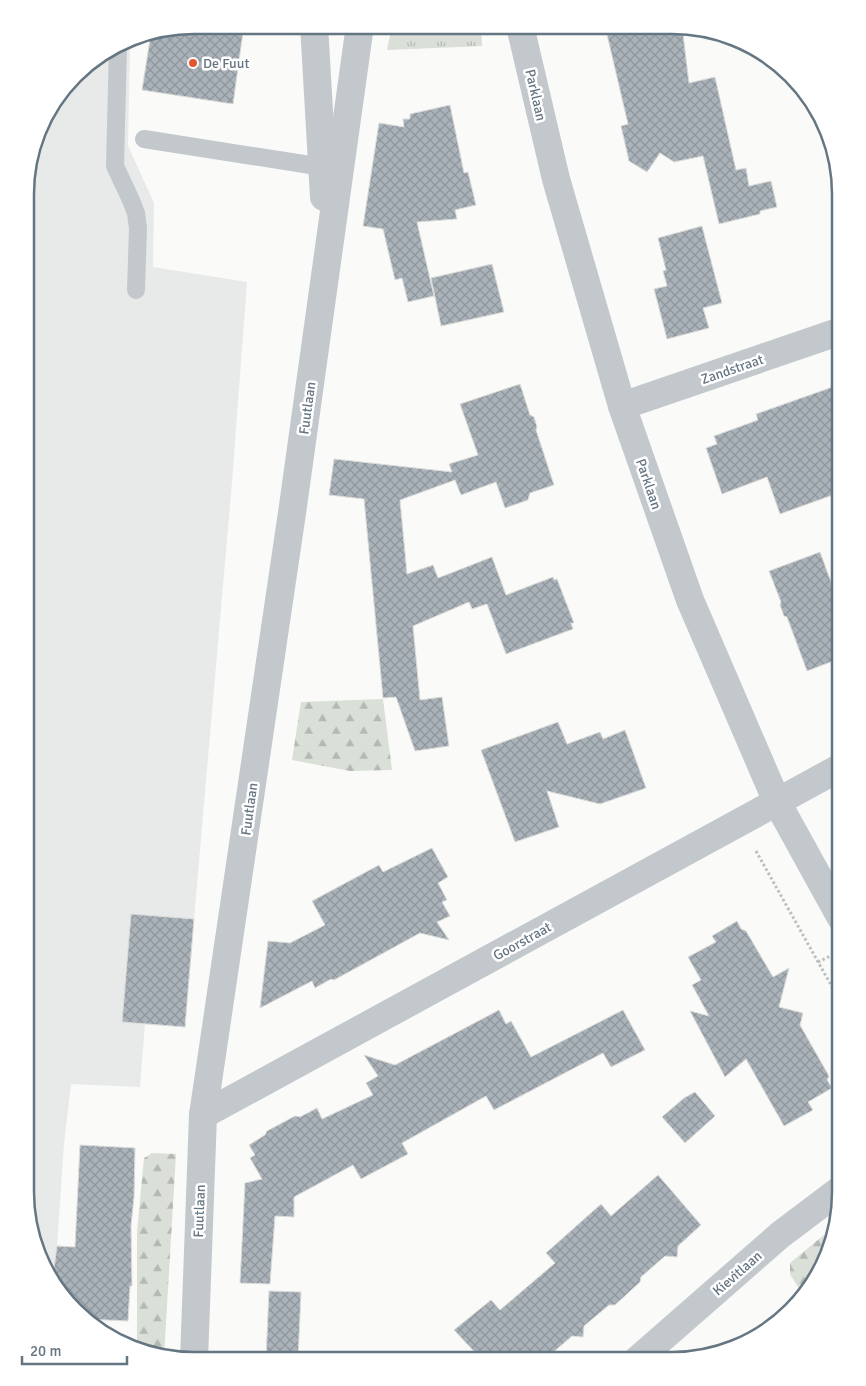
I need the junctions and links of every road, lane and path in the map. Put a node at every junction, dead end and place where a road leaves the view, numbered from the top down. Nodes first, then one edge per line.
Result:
1 (315, 34) edge
2 (359, 34) edge
3 (522, 34) edge
4 (118, 53) edge
5 (144, 139) dead end
6 (323, 167) junction
7 (328, 261) junction
8 (136, 290) dead end
9 (832, 334) edge
10 (622, 406) junction
11 (832, 772) edge
12 (777, 802) junction
13 (740, 822) junction
14 (832, 902) edge
15 (832, 955) edge
16 (818, 962) junction
17 (832, 987) edge
18 (203, 1115) junction
19 (832, 1196) edge
20 (194, 1352) edge
21 (646, 1352) edge

1 - 6 street, Fuutlaan
2 - 7 street, Fuutlaan
3 - 10 street, Parklaan
4 - 8 lane
5 - 6 lane
6 - 7 street, Fuutlaan
7 - 18 street, Fuutlaan
9 - 10 street, Zandstraat
10 - 12 street, Parklaan
11 - 12 street, Goorstraat
12 - 13 street, Goorstraat
12 - 14 street, Parklaan
13 - 16 path
13 - 18 street, Goorstraat
15 - 16 path
16 - 17 path
18 - 20 street, Fuutlaan
19 - 21 street, Kievitlaan

